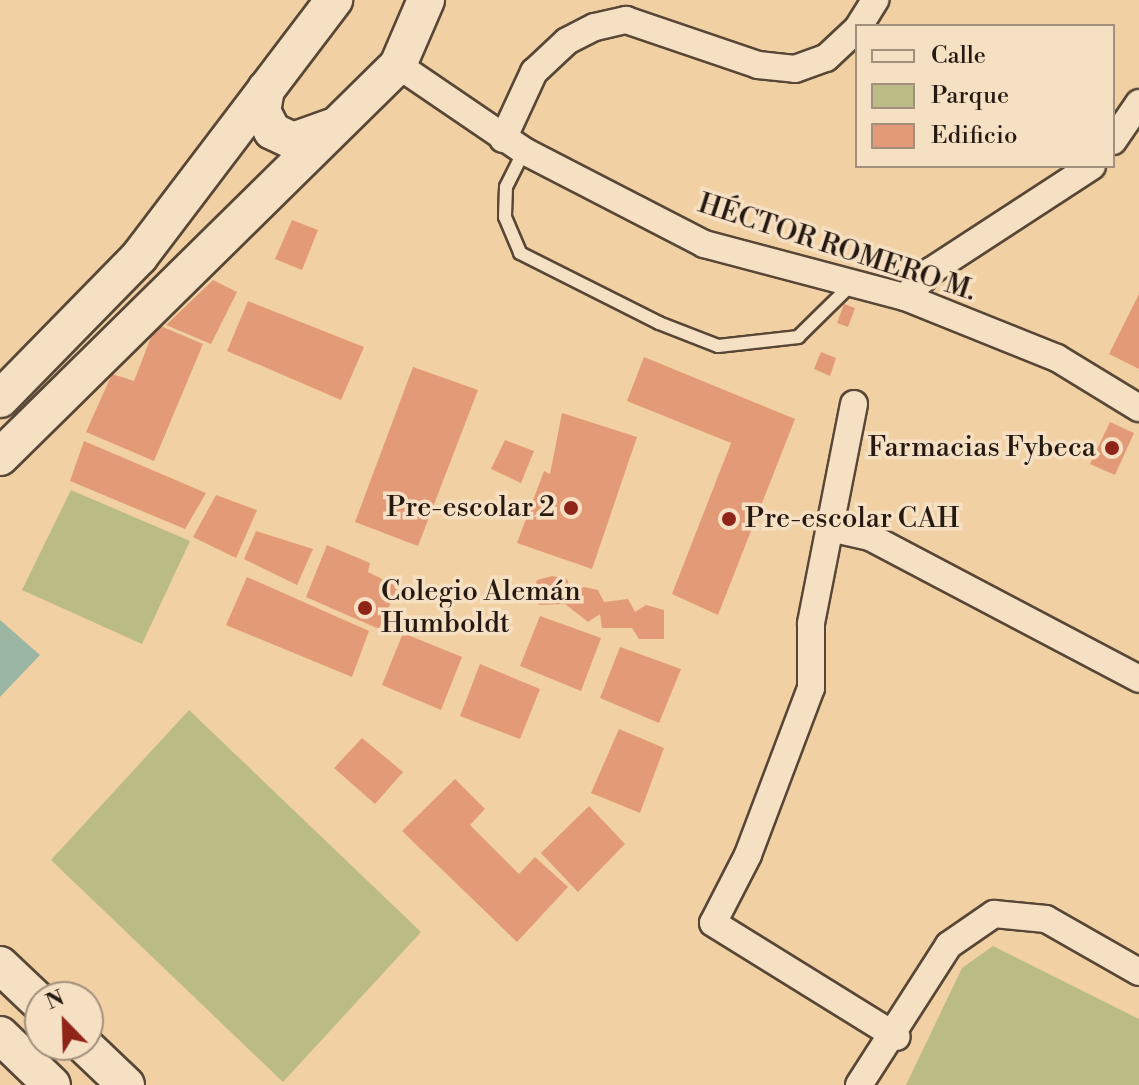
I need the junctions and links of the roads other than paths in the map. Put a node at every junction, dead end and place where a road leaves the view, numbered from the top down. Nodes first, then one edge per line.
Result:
1 (334, 0) edge
2 (426, 0) edge
3 (875, 0) edge
4 (860, 24) edge
5 (855, 30) edge
6 (398, 65) junction
7 (266, 89) junction
8 (1139, 103) edge
9 (340, 122) junction
10 (1115, 138) edge
11 (513, 145) junction
12 (1089, 168) edge
13 (853, 284) junction
14 (905, 297) junction
15 (0, 399) edge
16 (854, 404) dead end
17 (1139, 408) edge
18 (0, 457) edge
19 (830, 528) junction
20 (1139, 679) edge
21 (0, 965) edge
22 (1139, 972) edge
23 (24, 988) edge
24 (0, 1035) edge
25 (897, 1037) junction
26 (101, 1061) edge
27 (52, 1085) edge
28 (126, 1085) edge
29 (859, 1085) edge

1 - 7 street
2 - 6 street
3 - 4 street
5 - 11 street
6 - 9 street
6 - 11 street, HÉCTOR ROMERO M.
7 - 9 street
7 - 15 street
8 - 10 street
9 - 18 street
11 - 13 street, HÉCTOR ROMERO M.
11 - 13 lane
12 - 14 street
13 - 14 street, HÉCTOR ROMERO M.
14 - 17 street, HÉCTOR ROMERO M.
16 - 19 street
19 - 20 street
19 - 25 street
21 - 23 street
22 - 25 street
24 - 27 street
25 - 29 street
26 - 28 street

